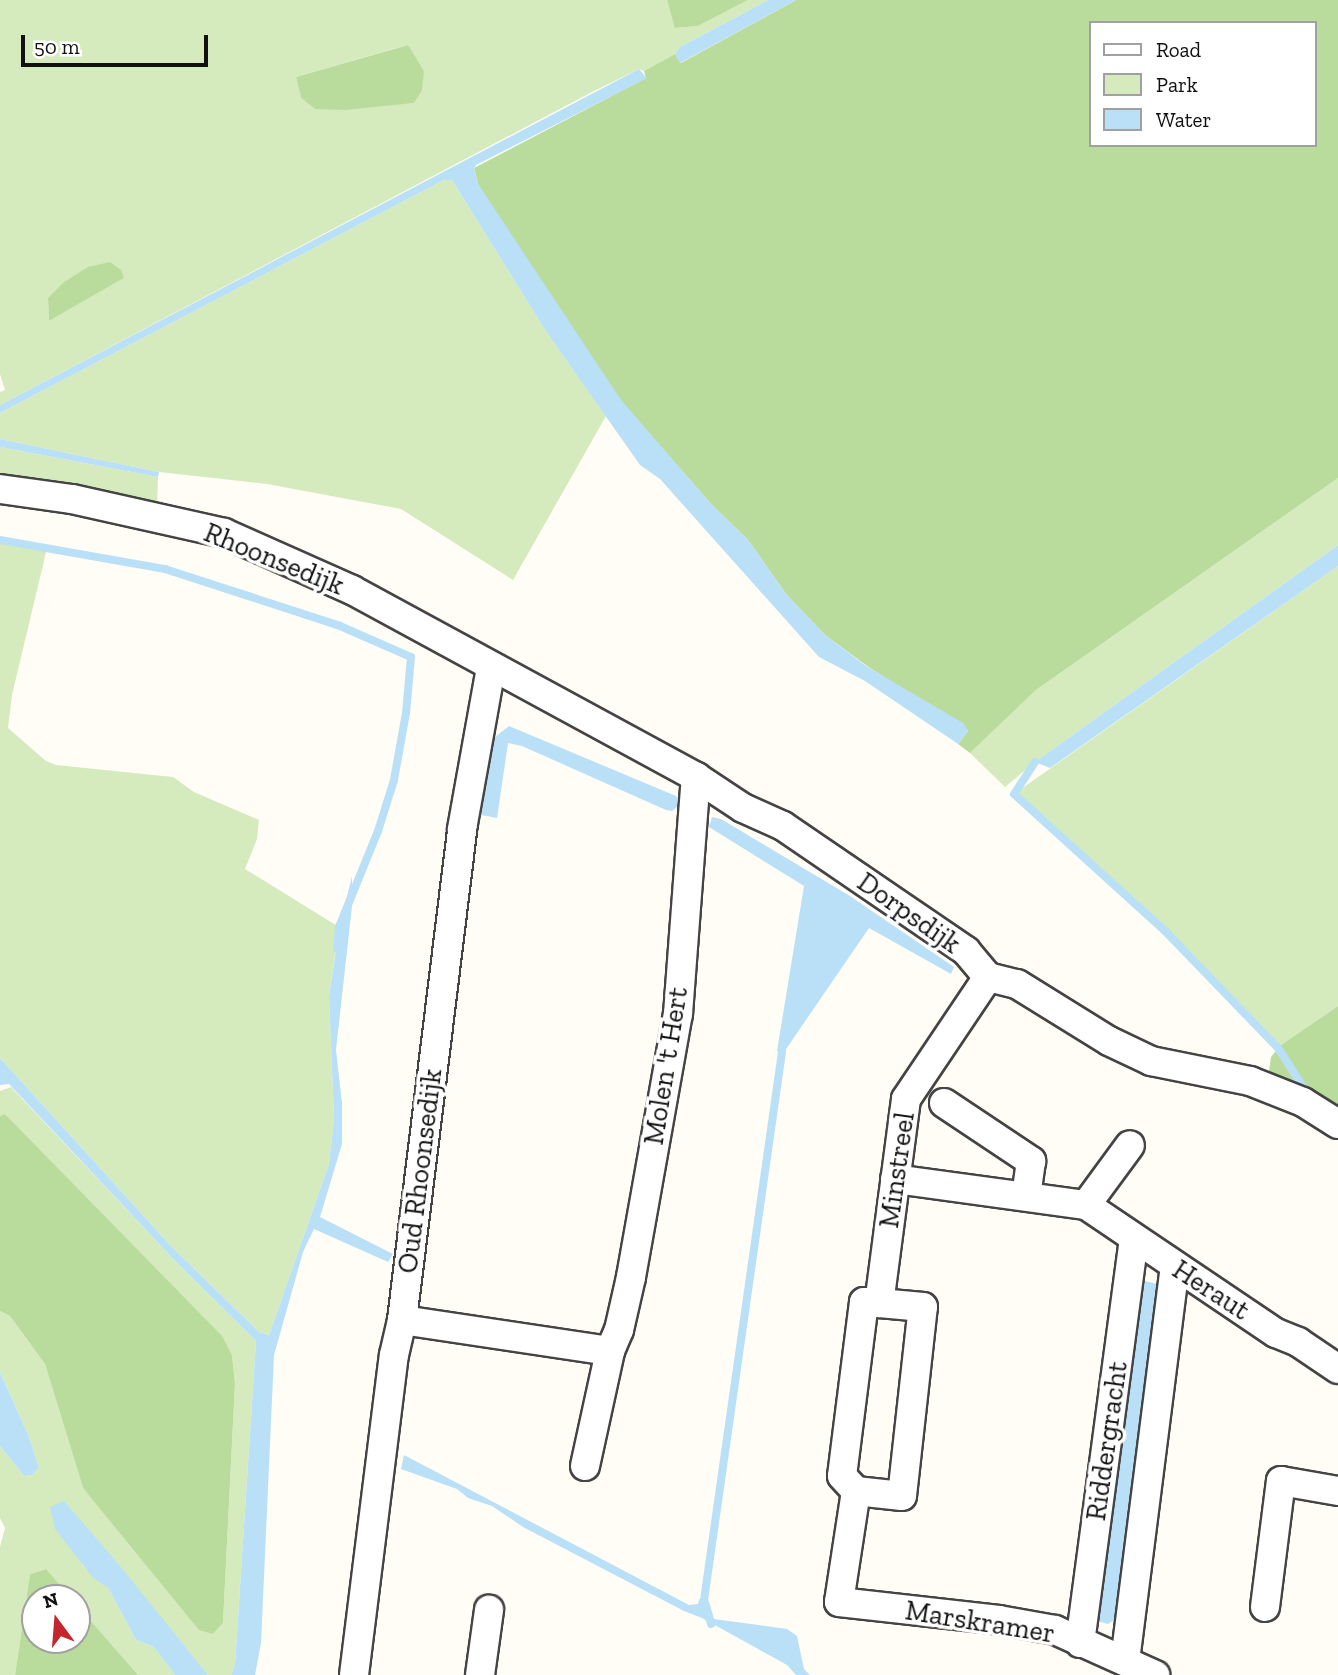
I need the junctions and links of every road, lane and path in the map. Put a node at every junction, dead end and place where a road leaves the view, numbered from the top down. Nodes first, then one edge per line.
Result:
1 (0, 489) edge
2 (491, 668) junction
3 (696, 777) junction
4 (988, 977) junction
5 (944, 1102) dead end
6 (1338, 1124) edge
7 (1130, 1145) dead end
8 (895, 1179) junction
9 (1026, 1196) junction
10 (1086, 1205) junction
11 (1134, 1239) junction
12 (1175, 1267) junction
13 (879, 1303) junction
14 (402, 1320) junction
15 (610, 1351) junction
16 (1338, 1369) edge
17 (585, 1466) dead end
18 (856, 1491) junction
19 (1338, 1491) edge
20 (1265, 1607) dead end
21 (489, 1610) dead end
22 (1080, 1643) junction
23 (1125, 1661) junction
24 (354, 1675) edge
25 (480, 1675) edge
26 (1155, 1675) edge

1 - 2 street, Rhoonsedijk
2 - 3 street, Dorpsdijk
2 - 14 street, Oud Rhoonsedijk
3 - 4 street, Dorpsdijk
3 - 15 street, Molen 't Hert
4 - 6 street
4 - 8 street, Minstreel
5 - 9 street
7 - 10 street
8 - 9 street, Heraut
8 - 13 street, Minstreel
9 - 10 street, Heraut
10 - 11 street, Heraut
11 - 12 street, Heraut
11 - 22 street, Riddergracht
12 - 16 street, Heraut
12 - 23 street, Riddergracht
13 - 18 street
13 - 18 street
14 - 15 street
14 - 24 street, Oud Rhoonsedijk
15 - 17 street, Molen 't Hert
18 - 22 street, Marskramer
19 - 20 street
21 - 25 street
22 - 23 street, Marskramer
23 - 26 street, Marskramer

